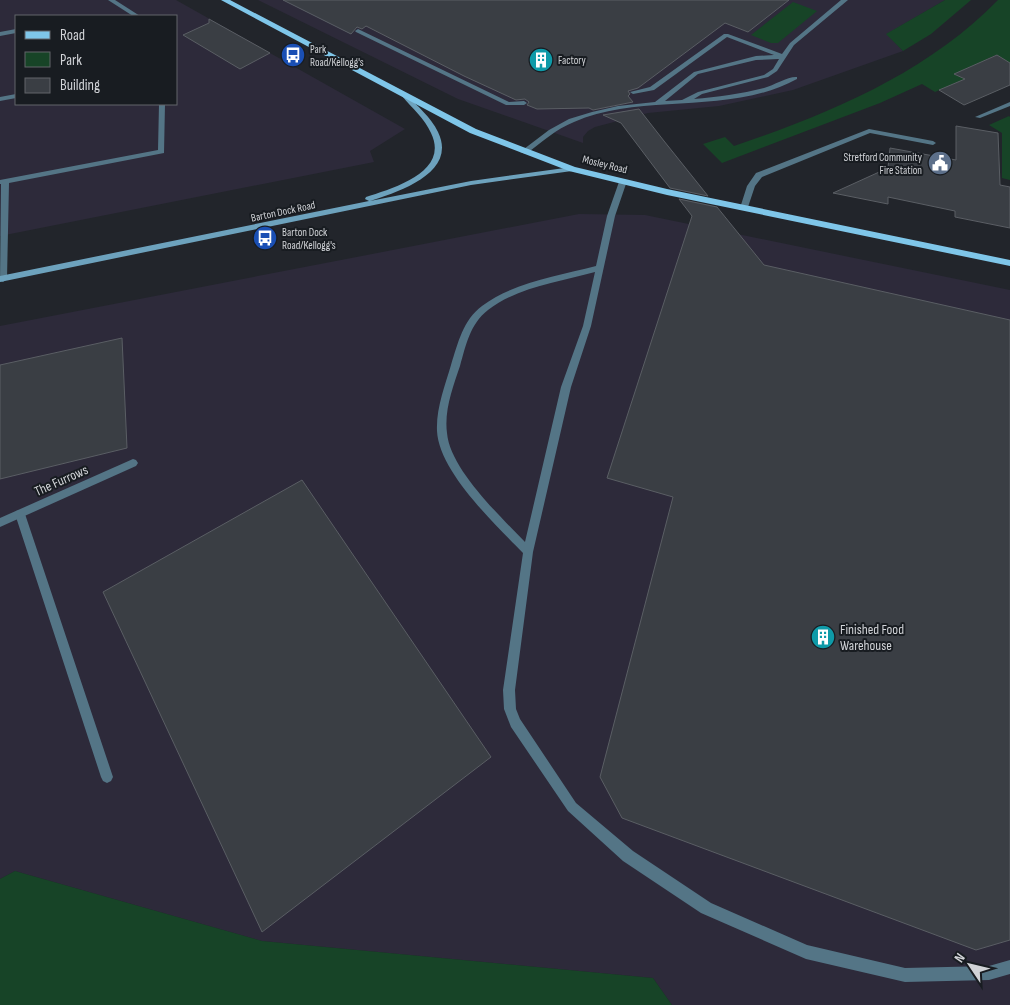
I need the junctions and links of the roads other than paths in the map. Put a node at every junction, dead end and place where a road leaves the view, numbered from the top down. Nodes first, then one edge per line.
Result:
1 (112, 0) edge
2 (225, 0) edge
3 (845, 0) edge
4 (135, 15) edge
5 (15, 31) edge
6 (358, 31) dead end
7 (0, 34) edge
8 (784, 57) junction
9 (795, 78) dead end
10 (633, 92) dead end
11 (404, 95) junction
12 (15, 96) edge
13 (0, 99) edge
14 (524, 103) dead end
15 (681, 103) junction
16 (657, 104) junction
17 (1010, 104) edge
18 (162, 105) edge
19 (978, 117) dead end
20 (933, 143) dead end
21 (524, 152) junction
22 (572, 169) junction
23 (2, 181) edge
24 (623, 181) junction
25 (744, 208) junction
26 (343, 210) junction
27 (1010, 263) edge
28 (599, 268) junction
29 (1, 279) edge
30 (133, 463) dead end
31 (20, 514) junction
32 (0, 523) edge
33 (528, 552) junction
34 (107, 778) dead end
35 (1010, 967) edge

1 - 4 street
2 - 11 main road, Mosley Road
3 - 8 street
5 - 7 street
6 - 14 street
8 - 10 street
8 - 15 street
8 - 16 street
9 - 15 street
11 - 21 main road, Mosley Road
11 - 26 main road
12 - 13 street
15 - 16 street
16 - 21 street
17 - 19 street
18 - 23 street
20 - 25 street
21 - 22 main road, Mosley Road
22 - 24 main road, Mosley Road
22 - 26 main road, Barton Dock Road
23 - 29 street
24 - 25 main road, Mosley Road
24 - 28 street
25 - 27 main road, Mosley Road
26 - 29 main road, Barton Dock Road
28 - 33 street
28 - 33 street
30 - 31 street, The Furrows
31 - 32 street, The Furrows
31 - 34 street
33 - 35 street

